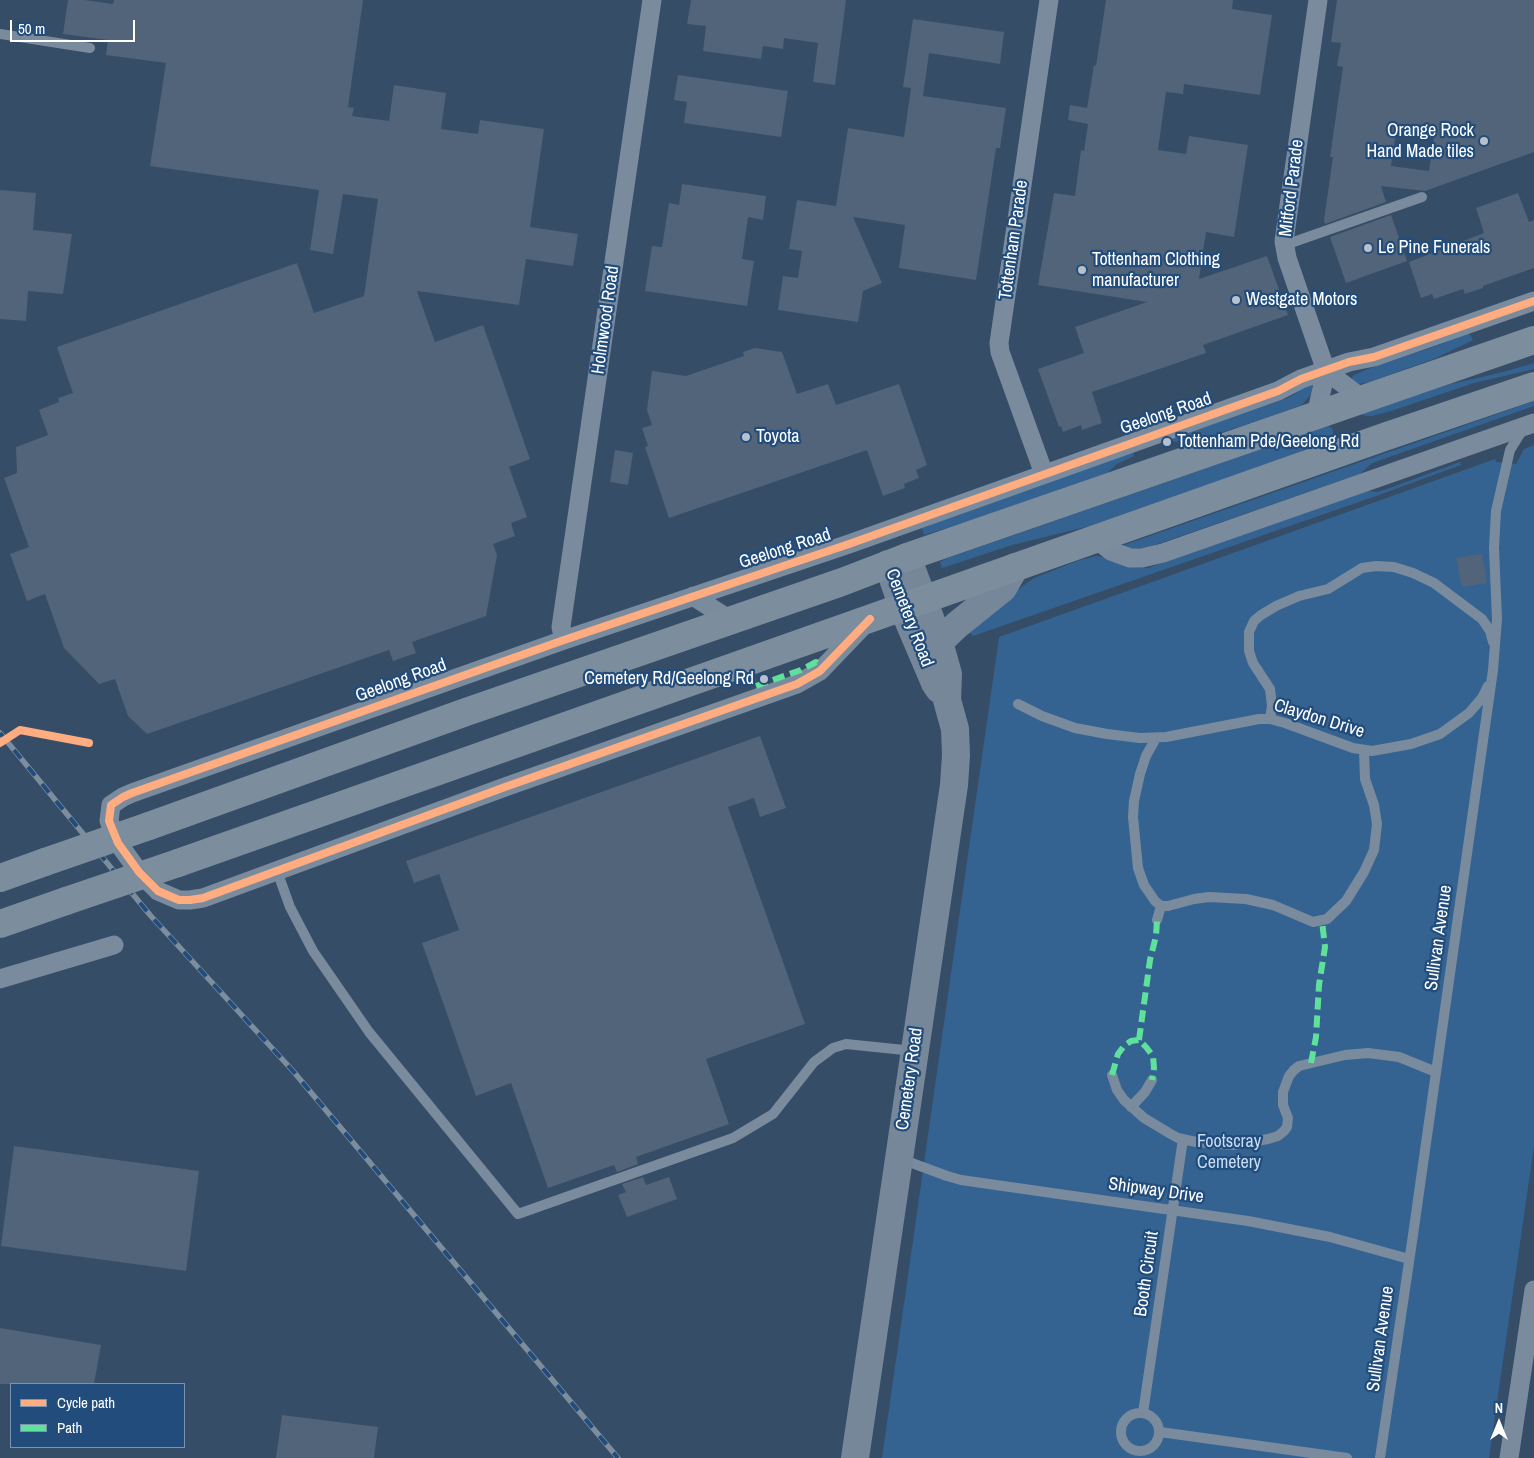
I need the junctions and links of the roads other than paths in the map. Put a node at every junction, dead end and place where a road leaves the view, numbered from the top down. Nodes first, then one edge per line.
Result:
1 (652, 0) edge
2 (1049, 0) edge
3 (1318, 0) edge
4 (0, 34) edge
5 (90, 48) dead end
6 (1422, 197) dead end
7 (1285, 245) junction
8 (1534, 301) edge
9 (1534, 340) edge
10 (1326, 370) junction
11 (1534, 386) edge
12 (1340, 407) junction
13 (1529, 424) edge
14 (1384, 436) junction
15 (1044, 474) junction
16 (878, 533) junction
17 (1096, 539) junction
18 (898, 560) junction
19 (1014, 567) junction
20 (693, 596) junction
21 (913, 604) junction
22 (870, 619) junction
23 (730, 620) junction
24 (564, 640) junction
25 (939, 642) junction
26 (1495, 653) junction
27 (1493, 670) junction
28 (947, 700) junction
29 (1018, 704) dead end
30 (1270, 719) junction
31 (1156, 738) junction
32 (1364, 751) junction
33 (277, 871) junction
34 (0, 878) edge
35 (1161, 906) junction
36 (1158, 920) dead end
37 (0, 924) edge
38 (114, 945) dead end
39 (0, 979) edge
40 (914, 1051) junction
41 (1436, 1072) junction
42 (1112, 1074) dead end
43 (1152, 1080) dead end
44 (1131, 1107) junction
45 (1183, 1139) junction
46 (900, 1158) junction
47 (1172, 1210) junction
48 (1409, 1259) junction
49 (1534, 1290) edge
50 (1143, 1413) junction
51 (1160, 1432) junction
52 (855, 1458) edge
53 (1347, 1458) edge
54 (1380, 1458) edge
55 (1510, 1458) edge

1 - 24 street, Holmwood Road
2 - 15 street, Tottenham Parade
3 - 7 street, Mitford Parade
4 - 5 lane
6 - 7 lane
7 - 10 street, Mitford Parade
8 - 10 street, Geelong Road
9 - 12 highway
10 - 12 street
10 - 12 street
10 - 15 street, Geelong Road
11 - 14 highway, Geelong Road
12 - 14 highway
12 - 18 highway
13 - 17 street
13 - 26 lane, Sullivan Avenue
14 - 17 highway, Geelong Road
15 - 16 street, Geelong Road
16 - 18 street, Cemetery Road
16 - 20 street, Geelong Road
17 - 19 highway, Geelong Road
18 - 21 street, Cemetery Road
18 - 23 highway
19 - 21 highway, Geelong Road
19 - 25 street
20 - 23 street
20 - 24 street, Geelong Road
21 - 22 highway, Geelong Road
21 - 25 street, Cemetery Road
21 - 28 street, Cemetery Road
22 - 33 street, Geelong Road
22 - 37 highway, Geelong Road, bridge
23 - 34 highway, bridge
24 - 33 street, Geelong Road
25 - 28 street, Cemetery Road
26 - 27 lane, Sullivan Avenue
26 - 30 lane
27 - 32 lane, Claydon Drive
27 - 41 lane, Sullivan Avenue
28 - 40 street, Cemetery Road
29 - 31 lane, Claydon Drive
30 - 31 lane, Claydon Drive
30 - 32 lane, Claydon Drive
31 - 35 lane
32 - 35 lane
33 - 40 lane
35 - 36 lane
38 - 39 street
40 - 46 street, Cemetery Road
41 - 45 lane
41 - 48 lane, Sullivan Avenue
42 - 44 lane
43 - 44 lane
44 - 45 lane
45 - 47 lane, Booth Circuit
46 - 47 lane, Shipway Drive
46 - 52 street, Cemetery Road
47 - 48 lane, Shipway Drive
47 - 50 lane, Booth Circuit
48 - 54 lane, Sullivan Avenue
49 - 55 street
50 - 51 lane
50 - 51 lane
51 - 53 lane

